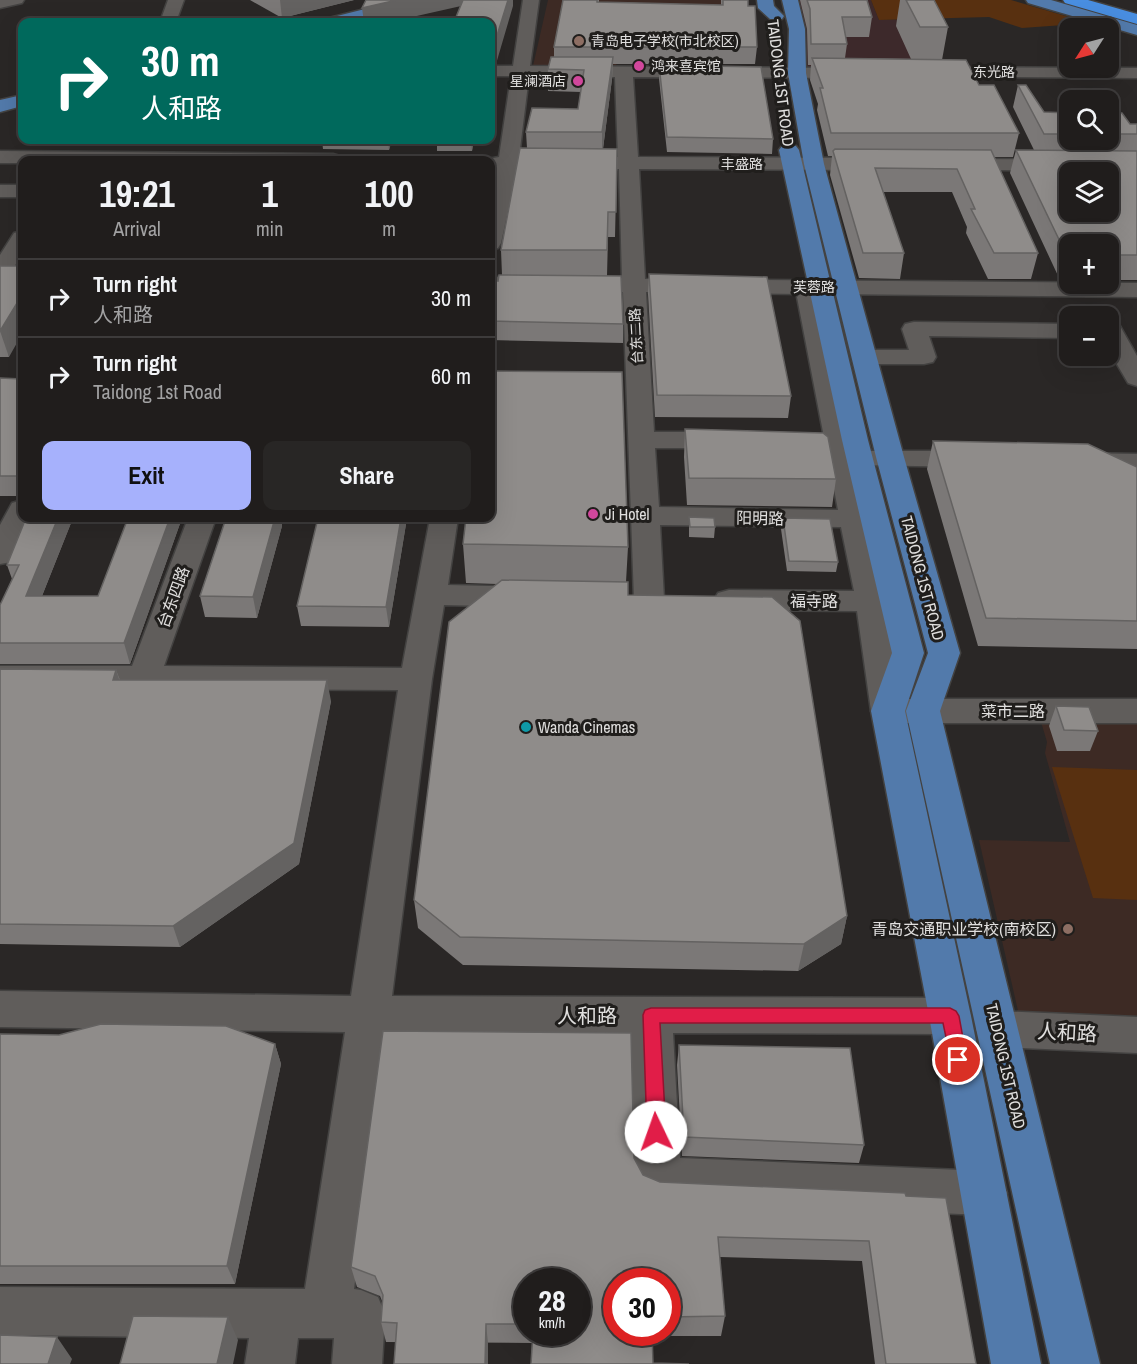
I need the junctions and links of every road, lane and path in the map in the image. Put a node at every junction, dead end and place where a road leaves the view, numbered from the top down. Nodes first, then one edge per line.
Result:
1 (16, 0) edge
2 (419, 0) edge
3 (531, 0) edge
4 (1034, 0) edge
5 (1050, 0) edge
6 (1071, 0) edge
7 (1093, 0) edge
8 (1116, 0) edge
9 (181, 1) edge
10 (0, 3) edge
11 (777, 4) edge
12 (1137, 6) edge
13 (1137, 13) edge
14 (170, 18) edge
15 (352, 18) edge
16 (1137, 19) edge
17 (1137, 29) edge
18 (495, 71) edge
19 (520, 72) junction
20 (904, 72) edge
21 (983, 72) junction
22 (624, 73) junction
23 (787, 73) junction
24 (871, 73) edge
25 (1137, 73) edge
26 (994, 92) edge
27 (18, 101) edge
28 (0, 106) edge
29 (1019, 144) edge
30 (0, 157) edge
31 (18, 158) edge
32 (499, 163) edge
33 (628, 164) junction
34 (803, 164) junction
35 (898, 164) edge
36 (934, 164) edge
37 (994, 165) junction
38 (1030, 165) junction
39 (1130, 166) edge
40 (1003, 186) edge
41 (1137, 186) edge
42 (0, 191) edge
43 (18, 191) edge
44 (495, 199) edge
45 (0, 229) edge
46 (18, 229) edge
47 (18, 244) edge
48 (0, 272) edge
49 (0, 282) edge
50 (18, 282) edge
51 (495, 284) edge
52 (624, 285) junction
53 (833, 288) junction
54 (1137, 290) edge
55 (1059, 331) edge
56 (1119, 345) edge
57 (864, 357) junction
58 (1137, 378) edge
59 (640, 440) junction
60 (757, 440) edge
61 (852, 447) junction
62 (996, 459) edge
63 (1055, 460) edge
64 (1137, 462) edge
65 (0, 505) edge
66 (18, 507) edge
67 (18, 516) edge
68 (644, 516) junction
69 (866, 519) junction
70 (201, 522) edge
71 (443, 522) edge
72 (0, 555) edge
73 (430, 595) junction
74 (557, 597) edge
75 (661, 599) joint
76 (871, 601) junction
77 (0, 676) edge
78 (159, 677) junction
79 (416, 679) junction
80 (888, 711) junction
81 (923, 711) junction
82 (1137, 711) edge
83 (0, 1009) edge
84 (368, 1014) junction
85 (651, 1015) junction
86 (950, 1016) junction
87 (997, 1029) junction
88 (1137, 1035) edge
89 (984, 1193) junction
90 (0, 1311) edge
91 (277, 1314) junction
92 (326, 1314) junction
93 (270, 1364) edge
94 (357, 1364) edge
95 (1016, 1364) edge
96 (1075, 1364) edge

1 - 10 street
2 - 15 main road
3 - 19 street
4 - 17 main road
5 - 17 main road
6 - 16 highway
7 - 13 highway
8 - 12 main road
9 - 14 street
11 - 23 main road, TAIDONG 1ST ROAD
18 - 19 street
19 - 22 street
19 - 32 street
20 - 21 street, 东光路
21 - 25 street, 东光路
21 - 26 street
22 - 23 street
22 - 33 street, 台东二路
23 - 24 street
23 - 34 main road, TAIDONG 1ST ROAD
27 - 28 main road
29 - 38 street
30 - 31 street
32 - 33 street, 丰盛路
32 - 44 street
33 - 34 street, 丰盛路
33 - 52 street, 台东二路
34 - 35 street, 丰盛路
34 - 53 main road, TAIDONG 1ST ROAD
36 - 37 street
37 - 38 street
37 - 40 street
38 - 39 street
39 - 41 street
42 - 43 street
45 - 46 street
47 - 48 street
49 - 50 street
51 - 52 street, 芙蓉路
52 - 53 street, 芙蓉路
52 - 59 street, 台东二路
53 - 54 street, 芙蓉路
53 - 57 main road, TAIDONG 1ST ROAD
53 - 61 main road, TAIDONG 1ST ROAD
55 - 57 street
56 - 58 street
57 - 61 main road, TAIDONG 1ST ROAD
59 - 60 street
59 - 68 street, 台东二路
61 - 62 street
61 - 69 main road, TAIDONG 1ST ROAD
61 - 81 main road, TAIDONG 1ST ROAD
63 - 64 street
65 - 66 street
67 - 72 street
68 - 69 street, 阳明路
68 - 75 street, 台东二路
69 - 76 street
69 - 80 main road, TAIDONG 1ST ROAD
70 - 78 street, 台东四路
71 - 73 street
73 - 74 street
73 - 79 street
75 - 76 street, 福寺路
76 - 80 street
77 - 78 street
78 - 79 street
79 - 84 street
80 - 81 street, 菜市二路
80 - 86 main road
81 - 82 street, 菜市二路
81 - 87 main road, TAIDONG 1ST ROAD
83 - 84 street, 人和路
84 - 85 street, 人和路
84 - 92 street
85 - 86 street, 人和路
85 - 89 street
86 - 89 main road
87 - 88 street, 人和路
87 - 96 main road, TAIDONG 1ST ROAD
89 - 95 main road
90 - 91 street
91 - 92 street
91 - 93 street
92 - 94 street

